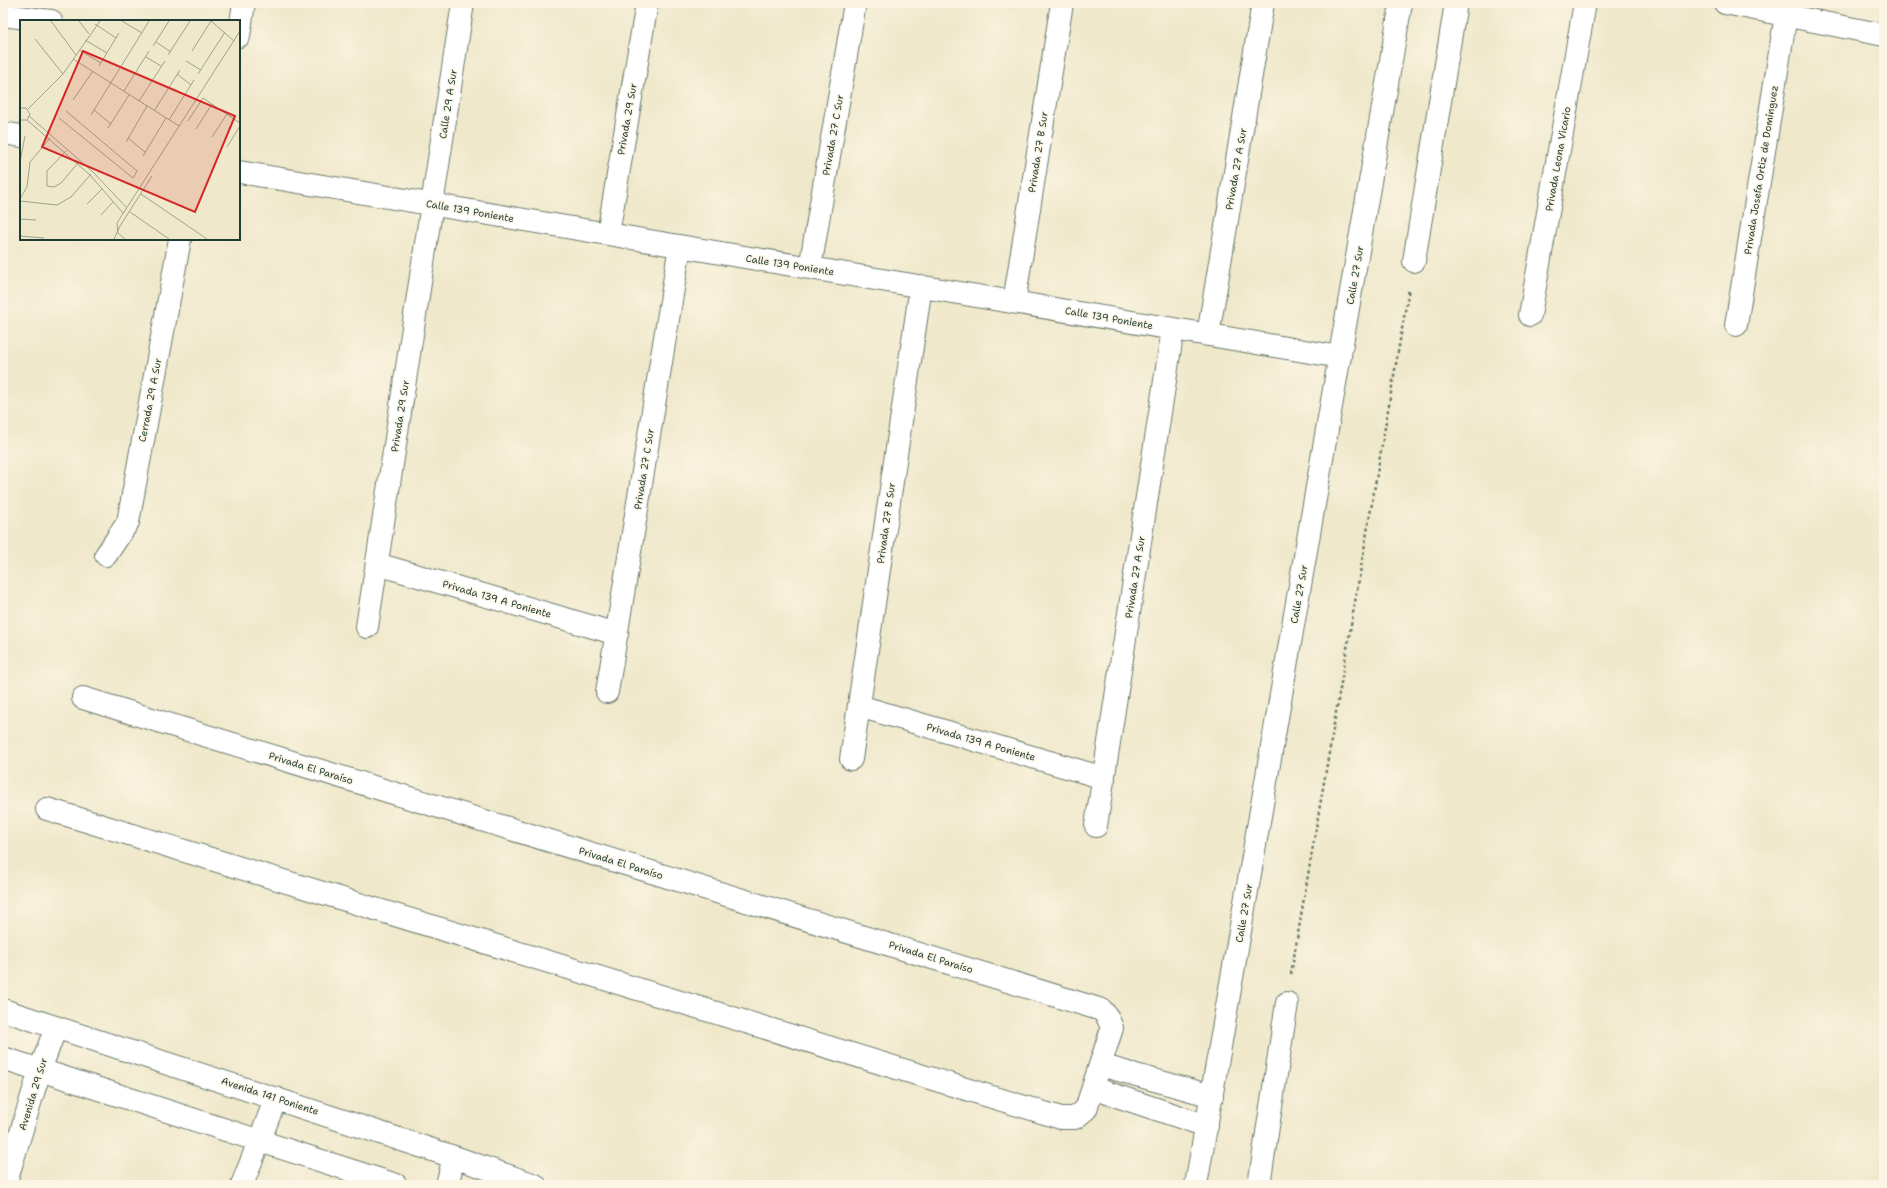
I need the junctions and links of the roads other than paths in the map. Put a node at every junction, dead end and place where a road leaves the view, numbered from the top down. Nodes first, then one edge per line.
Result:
1 (244, 3) edge
2 (464, 3) edge
3 (647, 3) edge
4 (855, 3) edge
5 (1062, 3) edge
6 (1264, 3) edge
7 (1402, 3) edge
8 (1456, 3) edge
9 (1585, 3) edge
10 (1725, 3) edge
11 (3, 15) edge
12 (1786, 15) junction
13 (43, 20) edge
14 (240, 29) edge
15 (1884, 34) edge
16 (3, 133) edge
17 (20, 136) edge
18 (240, 172) edge
19 (433, 204) junction
20 (608, 234) junction
21 (180, 240) edge
22 (680, 246) junction
23 (1414, 261) road end
24 (810, 268) junction
25 (921, 286) junction
26 (1014, 302) junction
27 (1530, 315) dead end
28 (1736, 325) dead end
29 (1173, 329) junction
30 (1208, 335) junction
31 (1340, 357) junction
32 (106, 555) dead end
33 (377, 564) junction
34 (367, 627) dead end
35 (617, 634) junction
36 (607, 692) dead end
37 (83, 698) dead end
38 (859, 706) junction
39 (851, 759) dead end
40 (1104, 778) junction
41 (47, 808) dead end
42 (1096, 826) dead end
43 (1287, 1003) road end
44 (3, 1010) edge
45 (56, 1027) junction
46 (3, 1058) edge
47 (1100, 1065) junction
48 (40, 1070) junction
49 (1093, 1088) junction
50 (1212, 1096) junction
51 (276, 1098) junction
52 (1207, 1126) junction
53 (259, 1141) junction
54 (454, 1157) junction
55 (5, 1185) edge
56 (242, 1185) edge
57 (396, 1185) edge
58 (447, 1185) edge
59 (535, 1185) edge
60 (1196, 1185) edge
61 (1259, 1185) edge

1 - 14 street
2 - 19 street, Calle 29 A Sur
3 - 20 street, Privada 29 Sur
4 - 24 street, Privada 27 C Sur
5 - 26 street, Privada 27 B Sur
6 - 30 street, Privada 27 A Sur
7 - 31 street, Calle 27 Sur
8 - 23 street
9 - 27 street, Privada Leona Vicario
10 - 12 street
11 - 13 street
12 - 15 street
12 - 28 street, Privada Josefa Ortiz de Domínguez
16 - 17 street
18 - 19 street, Calle 139 Poniente
19 - 20 street, Calle 139 Poniente
19 - 33 street, Privada 29 Sur
20 - 22 street, Calle 139 Poniente
21 - 32 street, Cerrada 29 A Sur
22 - 24 street, Calle 139 Poniente
22 - 35 street, Privada 27 C Sur
24 - 25 street, Calle 139 Poniente
25 - 26 street, Calle 139 Poniente
25 - 38 street, Privada 27 B Sur
26 - 29 street, Calle 139 Poniente
29 - 30 street, Calle 139 Poniente
29 - 40 street, Privada 27 A Sur
30 - 31 street, Calle 139 Poniente
31 - 50 street, Calle 27 Sur
33 - 34 street, Privada 29 Sur
33 - 35 street, Privada 139 A Poniente
35 - 36 street, Privada 27 C Sur
37 - 47 street, Privada El Paraíso
38 - 39 street, Privada 27 B Sur
38 - 40 street, Privada 139 A Poniente
40 - 42 street, Privada 27 A Sur
41 - 49 street, Privada El Paraíso
43 - 61 street
44 - 45 street, Avenida 141 Poniente
45 - 48 street, Avenida 29 Sur
45 - 51 street, Avenida 141 Poniente
46 - 48 street
47 - 49 street, Privada El Paraíso
47 - 50 street
48 - 53 street
48 - 55 street, Avenida 29 Sur
49 - 52 street
50 - 52 street, Calle 27 Sur
51 - 53 street
51 - 54 street, Avenida 141 Poniente
52 - 60 street, Calle 27 Sur
53 - 56 street
53 - 57 street
54 - 58 street
54 - 59 street, Avenida 141 Poniente

